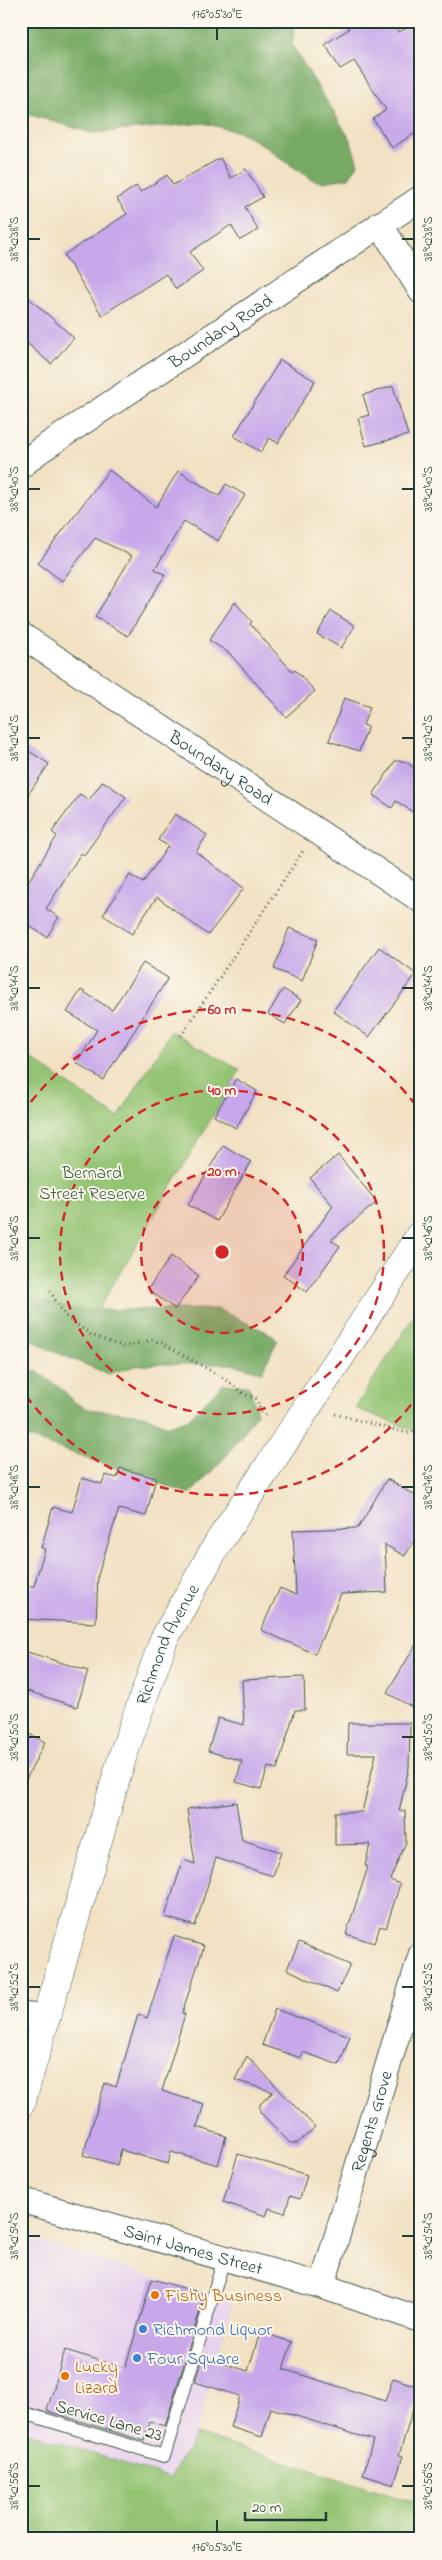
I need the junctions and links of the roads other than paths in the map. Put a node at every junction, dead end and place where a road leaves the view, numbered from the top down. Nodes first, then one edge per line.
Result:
1 (421, 198) edge
2 (380, 224) junction
3 (421, 291) edge
4 (21, 466) edge
5 (21, 635) edge
6 (421, 900) edge
7 (421, 1234) edge
8 (421, 1955) edge
9 (34, 2016) edge
10 (21, 2103) edge
11 (21, 2200) edge
12 (224, 2259) junction
13 (322, 2286) junction
14 (421, 2320) edge
15 (21, 2412) edge

1 - 2 street, Boundary Road
2 - 3 street
2 - 4 street, Boundary Road
5 - 6 street, Boundary Road
7 - 9 street, Richmond Avenue
8 - 13 street, Regents Grove
9 - 10 street, Richmond Avenue
11 - 12 street, Saint James Street
12 - 13 street, Saint James Street
12 - 15 lane, Service Lane 23
13 - 14 street, Saint James Street

